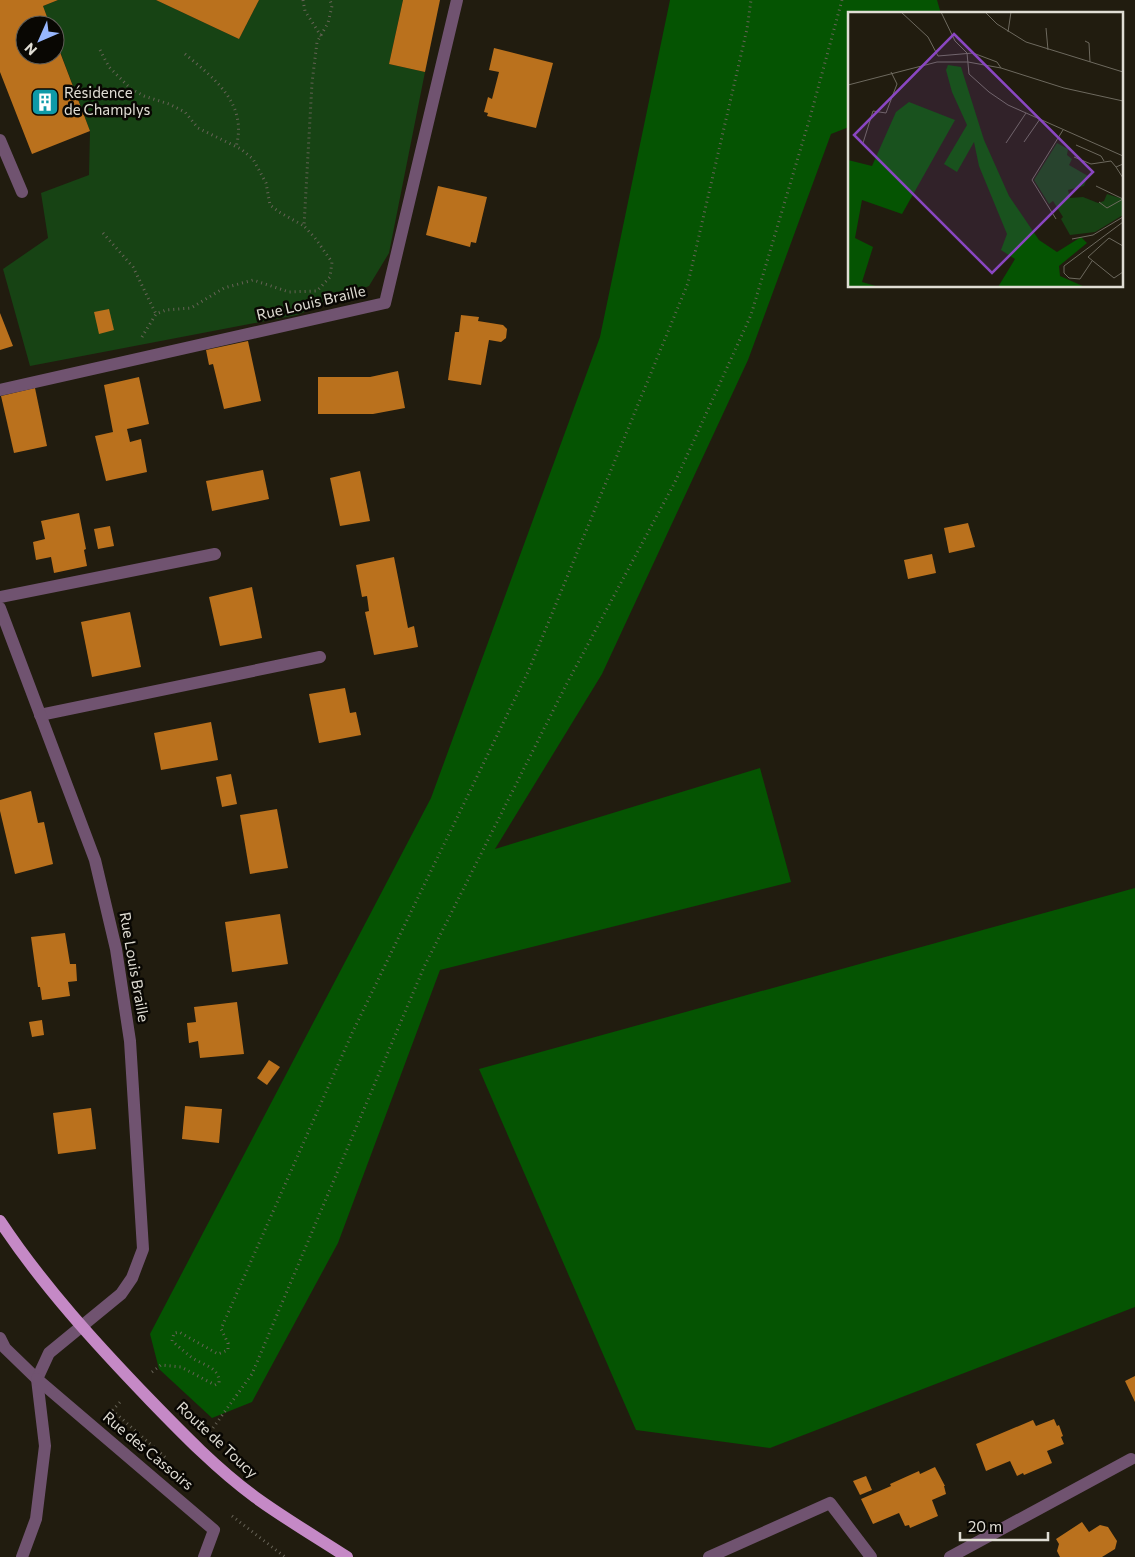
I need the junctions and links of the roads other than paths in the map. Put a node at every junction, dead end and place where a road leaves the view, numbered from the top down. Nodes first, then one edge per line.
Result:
1 (457, 0) edge
2 (0, 140) edge
3 (22, 192) dead end
4 (0, 390) edge
5 (215, 554) dead end
6 (0, 596) edge
7 (0, 608) edge
8 (320, 657) dead end
9 (40, 715) junction
10 (0, 1221) edge
11 (82, 1326) junction
12 (0, 1338) edge
13 (37, 1379) junction
14 (1131, 1459) dead end
15 (22, 1557) edge
16 (204, 1557) edge
17 (347, 1557) edge
18 (709, 1557) edge
19 (871, 1557) edge
20 (950, 1557) edge

1 - 4 street, Rue Louis Braille
2 - 3 street
5 - 6 street
7 - 9 street, Rue Louis Braille
8 - 9 street
9 - 11 street, Rue Louis Braille
10 - 11 main road, Route de Toucy
11 - 13 street, Rue Louis Braille
11 - 17 main road, Route de Toucy
12 - 13 street
13 - 15 street
13 - 16 street, Rue des Cassoirs
14 - 20 street
18 - 19 street

